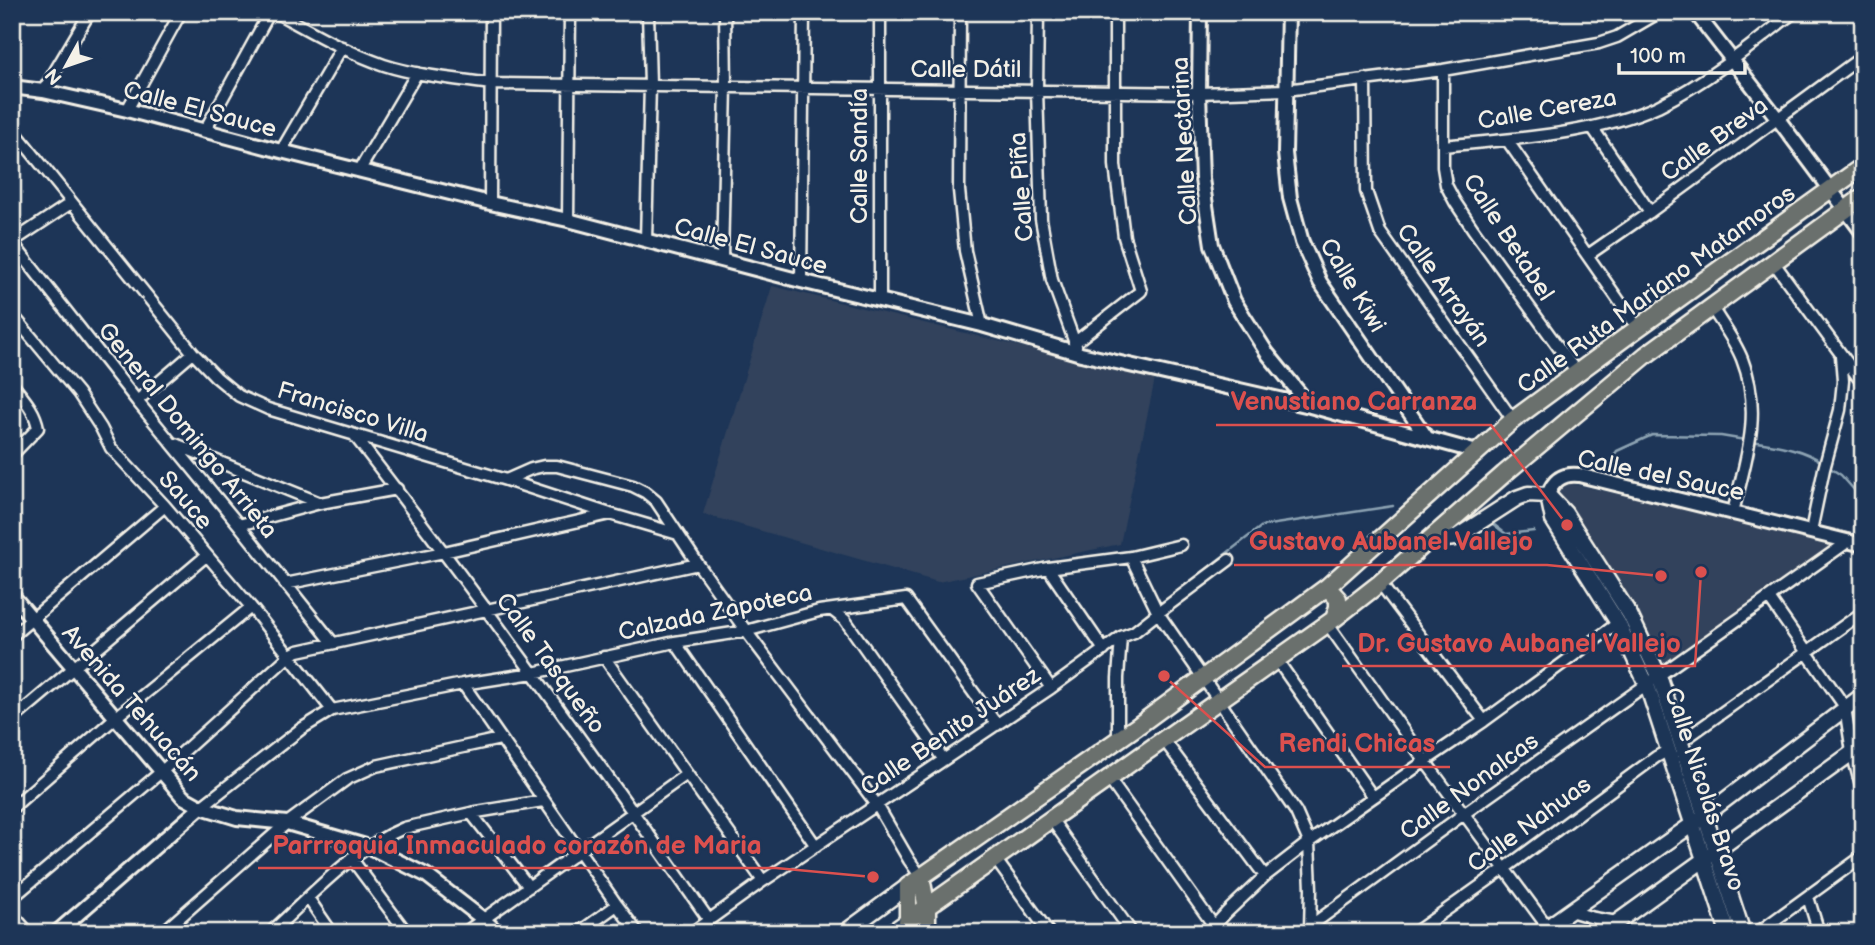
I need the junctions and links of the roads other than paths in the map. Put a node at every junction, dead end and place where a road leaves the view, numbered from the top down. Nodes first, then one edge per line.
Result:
1 (90, 12) edge
2 (181, 12) edge
3 (273, 12) edge
4 (491, 12) edge
5 (570, 12) edge
6 (648, 12) edge
7 (725, 12) edge
8 (804, 12) edge
9 (880, 12) edge
10 (960, 12) edge
11 (1038, 12) edge
12 (1115, 12) edge
13 (1200, 12) edge
14 (1288, 12) edge
15 (1660, 12) edge
16 (1695, 12) edge
17 (1794, 12) edge
18 (342, 47) junction
19 (1863, 56) edge
20 (1732, 60) junction
21 (1443, 70) junction
22 (417, 74) junction
23 (1365, 79) junction
24 (492, 84) junction
25 (569, 85) junction
26 (650, 85) junction
27 (726, 86) junction
28 (12, 87) edge
29 (804, 88) junction
30 (880, 89) junction
31 (960, 90) junction
32 (1037, 90) junction
33 (1286, 90) junction
34 (43, 91) junction
35 (1115, 91) junction
36 (1199, 93) junction
37 (127, 110) junction
38 (1778, 119) junction
39 (1592, 127) junction
40 (12, 128) edge
41 (205, 130) junction
42 (1507, 140) junction
43 (1443, 146) junction
44 (281, 151) junction
45 (1863, 166) edge
46 (359, 171) junction
47 (1831, 190) junction
48 (1863, 198) edge
49 (71, 203) junction
50 (490, 203) junction
51 (1847, 209) junction
52 (1650, 212) junction
53 (568, 220) junction
54 (1863, 233) edge
55 (646, 240) junction
56 (12, 242) edge
57 (1588, 255) junction
58 (722, 259) junction
59 (1774, 263) junction
60 (801, 281) junction
61 (880, 300) junction
62 (1712, 308) junction
63 (12, 314) edge
64 (982, 325) junction
65 (1638, 328) junction
66 (1077, 348) junction
67 (193, 353) junction
68 (1841, 356) junction
69 (1577, 373) junction
70 (12, 384) edge
71 (1863, 384) edge
72 (137, 401) junction
73 (1310, 406) junction
74 (1513, 420) junction
75 (354, 434) junction
76 (1427, 438) junction
77 (172, 443) junction
78 (1477, 452) junction
79 (12, 455) edge
80 (506, 480) junction
81 (397, 489) junction
82 (1548, 495) junction
83 (320, 503) junction
84 (164, 506) junction
85 (1733, 512) junction
86 (610, 514) junction
87 (239, 525) junction
88 (1811, 531) junction
89 (678, 534) junction
90 (1427, 541) junction
91 (1849, 541) junction
92 (1181, 545) dead end
93 (1863, 545) edge
94 (444, 552) junction
95 (206, 556) junction
96 (1131, 556) junction
97 (1229, 561) dead end
98 (698, 564) junction
99 (1048, 568) junction
100 (1380, 583) junction
101 (285, 584) junction
102 (1327, 587) junction
103 (12, 596) edge
104 (1769, 598) junction
105 (251, 607) junction
106 (832, 610) junction
107 (488, 611) junction
108 (1863, 612) edge
109 (1158, 613) junction
110 (32, 619) junction
111 (1331, 621) junction
112 (1618, 623) junction
113 (746, 631) junction
114 (12, 636) edge
115 (1121, 637) junction
116 (675, 642) junction
117 (332, 643) junction
118 (1104, 650) junction
119 (1807, 652) junction
120 (290, 655) junction
121 (604, 657) junction
122 (1277, 660) junction
123 (74, 667) junction
124 (533, 673) junction
125 (1203, 679) junction
126 (1653, 680) junction
127 (463, 684) junction
128 (1051, 688) junction
129 (1186, 690) junction
130 (1863, 695) edge
131 (1218, 701) junction
132 (1845, 708) junction
133 (332, 710) junction
134 (116, 718) junction
135 (12, 720) edge
136 (1190, 721) junction
137 (1484, 721) junction
138 (997, 724) junction
139 (500, 739) junction
140 (1118, 739) junction
141 (1164, 740) junction
142 (1675, 746) junction
143 (1857, 748) edge
144 (944, 760) junction
145 (1425, 761) junction
146 (161, 772) junction
147 (687, 774) junction
148 (1109, 779) junction
149 (1863, 794) edge
150 (1373, 797) junction
151 (543, 800) junction
152 (877, 805) junction
153 (201, 807) junction
154 (12, 808) edge
155 (633, 812) junction
156 (471, 813) junction
157 (1465, 813) junction
158 (1052, 820) junction
159 (1698, 820) junction
160 (287, 823) junction
161 (1309, 842) junction
162 (816, 846) junction
163 (369, 847) junction
164 (580, 851) junction
165 (1710, 854) junction
166 (1863, 856) edge
167 (351, 858) junction
168 (909, 860) junction
169 (996, 860) junction
170 (1504, 869) junction
171 (1265, 876) junction
172 (763, 881) junction
173 (915, 882) junction
174 (529, 887) junction
175 (1808, 897) junction
176 (12, 898) edge
177 (308, 898) junction
178 (617, 905) junction
179 (927, 909) junction
180 (1570, 911) junction
181 (12, 914) edge
182 (483, 919) junction
183 (709, 920) junction
184 (1617, 922) junction
185 (908, 927) edge
186 (1214, 931) edge
187 (1308, 931) edge
188 (1546, 931) edge
189 (29, 933) edge
190 (56, 933) edge
191 (162, 933) edge
192 (270, 933) edge
193 (331, 933) edge
194 (407, 933) edge
195 (464, 933) edge
196 (498, 933) edge
197 (578, 933) edge
198 (638, 933) edge
199 (691, 933) edge
200 (844, 933) edge
201 (890, 933) edge
202 (927, 933) edge
203 (1049, 933) edge
204 (1132, 933) edge
205 (1414, 933) edge
206 (1602, 933) edge
207 (1728, 933) edge
208 (1743, 933) edge
209 (1757, 933) edge
210 (1819, 933) edge

1 - 34 street
2 - 37 street
3 - 18 street, Calle Dátil
3 - 41 street
4 - 24 street
5 - 25 street
6 - 26 street
7 - 27 street
8 - 29 street
9 - 30 street, Calle Sandía
10 - 31 street
11 - 32 street, Calle Piña
12 - 35 street
13 - 36 street, Calle Nectarina
14 - 33 street, Calle Kiwi
15 - 21 street, Calle Dátil
16 - 20 street
17 - 20 street, Calle Cereza
18 - 22 street, Calle Dátil
18 - 44 street
19 - 38 street, Calle Breva
20 - 38 street
20 - 39 street, Calle Cereza
21 - 23 street, Calle Dátil
21 - 43 street, Calle Betabel
22 - 24 street, Calle Dátil
22 - 46 street
23 - 33 street, Calle Dátil
23 - 74 street, Calle Arrayán
24 - 25 street, Calle Dátil
24 - 50 street
25 - 26 street, Calle Dátil
25 - 53 street
26 - 27 street, Calle Dátil
26 - 55 street
27 - 29 street, Calle Dátil
27 - 58 street
28 - 34 street, Calle El Sauce
29 - 30 street, Calle Dátil
29 - 60 street
30 - 31 street, Calle Dátil
30 - 61 street, Calle Sandía
31 - 32 street, Calle Dátil
31 - 64 street
32 - 35 street, Calle Dátil
32 - 66 street, Calle Piña
33 - 36 street, Calle Dátil
33 - 76 street, Calle Kiwi
34 - 37 street, Calle El Sauce
35 - 36 street, Calle Dátil
35 - 66 street
36 - 73 street, Calle Nectarina
37 - 41 street, Calle El Sauce
38 - 47 street
38 - 52 street, Calle Breva
39 - 42 street, Calle Cereza
39 - 52 street
40 - 49 street, Francisco Villa
41 - 44 street, Calle El Sauce
42 - 43 street, Calle Cereza
42 - 57 street
43 - 69 street, Calle Betabel
44 - 46 street, Calle El Sauce
45 - 47 main road, Calle Ruta Mariano Matamoros
46 - 50 street, Calle El Sauce
47 - 51 street
47 - 65 main road, Calle Ruta Mariano Matamoros
48 - 51 main road, Calle Ruta Mariano Matamoros
49 - 56 street
49 - 67 street, Francisco Villa
50 - 53 street, Calle El Sauce
51 - 54 street
51 - 59 main road, Calle Ruta Mariano Matamoros
52 - 57 street, Calle Breva
53 - 55 street, Calle El Sauce
55 - 58 street, Calle El Sauce
56 - 72 street, General Domingo Arrieta
57 - 65 street
58 - 60 street, Calle El Sauce
59 - 62 main road, Calle Ruta Mariano Matamoros
59 - 68 street
60 - 61 street, Calle El Sauce
61 - 64 street, Calle El Sauce
62 - 85 street
62 - 90 main road, Calle Ruta Mariano Matamoros
63 - 84 street, Sauce
64 - 66 street, Calle El Sauce
65 - 69 main road, Calle Ruta Mariano Matamoros
66 - 73 street, Calle El Sauce
67 - 72 street
67 - 75 street, Francisco Villa
68 - 71 street
68 - 88 street
69 - 74 main road, Calle Ruta Mariano Matamoros
70 - 79 street
72 - 77 street, General Domingo Arrieta
73 - 76 street, Calle El Sauce
74 - 78 main road, Calle Ruta Mariano Matamoros
75 - 80 street, Francisco Villa
75 - 81 street, Calle Tasqueño
76 - 78 street, Calle El Sauce
77 - 83 street
77 - 87 street, General Domingo Arrieta
78 - 102 main road, Calle Ruta Mariano Matamoros
80 - 86 street, Francisco Villa
80 - 89 street
81 - 83 street
81 - 94 street, Calle Tasqueño
82 - 85 street, Calle del Sauce
82 - 90 main road, Calle del Sauce
82 - 112 main road, Calle Nicolás Bravo
82 - 126 main road, Calle Nicolás Bravo
83 - 87 street
84 - 95 street, Sauce
84 - 110 street
85 - 88 street, Calle del Sauce
86 - 89 street, Francisco Villa
86 - 94 street
87 - 101 street, General Domingo Arrieta
88 - 91 street, Calle del Sauce
89 - 98 street
90 - 100 main road, Calle Ruta Mariano Matamoros
91 - 93 street, Calle del Sauce
91 - 104 street, Calle Nonalcas
92 - 96 street
94 - 101 street
94 - 107 street, Calle Tasqueño
95 - 105 street, Sauce
95 - 123 street
96 - 99 street
96 - 109 street
97 - 109 street, Calle Benito Juárez
98 - 107 street
98 - 113 street
99 - 118 street
99 - 128 street
100 - 111 main road, Calle Ruta Mariano Matamoros
100 - 137 street
101 - 117 street, General Domingo Arrieta
102 - 111 main road
102 - 125 main road, Calle Ruta Mariano Matamoros
103 - 110 street, Avenida Tehuacán
104 - 119 street
104 - 126 street, Calle Nonalcas
105 - 120 street, Sauce
105 - 134 street
106 - 113 street, Calzada Zapoteca
106 - 138 street, Calzada Zapoteca
106 - 144 street
107 - 117 street
107 - 124 street, Calle Tasqueño
108 - 119 street, Calle Nahuas
109 - 115 street, Calle Benito Juárez
109 - 125 street
110 - 114 street
110 - 123 street, Avenida Tehuacán
111 - 122 main road, Calle Ruta Mariano Matamoros
111 - 145 street
112 - 126 main road, Calle Nicolás Bravo
112 - 137 street
113 - 116 street, Calzada Zapoteca
113 - 152 street
115 - 118 street, Calle Benito Juárez
115 - 140 street
116 - 121 street, Calzada Zapoteca
116 - 162 street
117 - 120 street
118 - 128 street, Calle Benito Juárez
119 - 132 street
119 - 142 street, Calle Nahuas
120 - 133 street, Sauce
120 - 146 street
121 - 124 street, Calzada Zapoteca
121 - 147 street
122 - 131 main road, Calle Ruta Mariano Matamoros
122 - 150 street
123 - 134 street, Avenida Tehuacán
123 - 135 street
124 - 127 street, Calzada Zapoteca
124 - 155 street, Calle Tasqueño
125 - 129 main road, Calle Ruta Mariano Matamoros
125 - 131 street
126 - 142 main road, Calle Nicolás Bravo
126 - 157 street, Calle Nonalcas
127 - 133 street, Calzada Zapoteca
127 - 139 street
128 - 138 street, Calle Benito Juárez
129 - 136 main road
129 - 140 main road, Calle Ruta Mariano Matamoros
130 - 132 main road
131 - 136 main road, Calle Ruta Mariano Matamoros
131 - 161 street
132 - 143 street
132 - 159 main road
133 - 153 street
134 - 146 street, Avenida Tehuacán
134 - 154 street
136 - 141 main road, Calle Ruta Mariano Matamoros
137 - 145 street
138 - 144 street, Calle Benito Juárez
139 - 151 street
139 - 160 street
140 - 173 main road, Calle Ruta Mariano Matamoros
141 - 148 main road, Calle Ruta Mariano Matamoros
141 - 171 street
142 - 159 main road, Calle Nicolás Bravo
142 - 170 street, Calle Nahuas
143 - 149 street
143 - 165 main road
144 - 152 street, Calle Benito Juárez
145 - 150 street
145 - 157 street
146 - 153 street, Avenida Tehuacán
146 - 176 street
147 - 155 street
147 - 172 street
148 - 158 main road, Calle Ruta Mariano Matamoros
148 - 186 street
150 - 161 street
151 - 156 street
151 - 164 street
152 - 162 street, Calle Benito Juárez
152 - 168 street
153 - 160 street, Avenida Tehuacán
153 - 190 street
155 - 164 street
155 - 183 street, Calle Tasqueño
156 - 163 street
156 - 174 street
157 - 170 street
157 - 187 street, Calle Nonalcas
158 - 169 main road, Calle Ruta Mariano Matamoros
158 - 204 street
159 - 165 main road, Calle Nicolás Bravo
159 - 180 main road
160 - 163 street, Avenida Tehuacán
160 - 191 street
161 - 171 street
161 - 187 street
162 - 172 street, Calle Benito Juárez
163 - 167 street
163 - 182 street, Avenida Tehuacán
164 - 174 street
164 - 178 street
165 - 184 main road
165 - 207 main road, Calle Nicolás Bravo
165 - 208 main road, Calle Nicolás Bravo
166 - 175 street
167 - 177 street
167 - 194 street
168 - 173 street
168 - 173 street
169 - 179 main road, Calle Ruta Mariano Matamoros
169 - 203 street
170 - 188 street
170 - 205 street, Calle Nahuas
171 - 186 street
172 - 183 street, Calle Benito Juárez
173 - 179 main road
173 - 185 main road
173 - 200 main road, Calle Ruta Mariano Matamoros
174 - 182 street
175 - 209 street
175 - 210 street
177 - 192 street
177 - 193 street
178 - 197 street
178 - 198 street
179 - 185 main road, Calle Ruta Mariano Matamoros
179 - 202 main road
180 - 184 street
180 - 188 main road
181 - 189 street
182 - 195 street
182 - 196 street, Avenida Tehuacán
183 - 199 street, Calle Benito Juárez
184 - 206 main road
185 - 201 main road, Calle Ruta Mariano Matamoros

